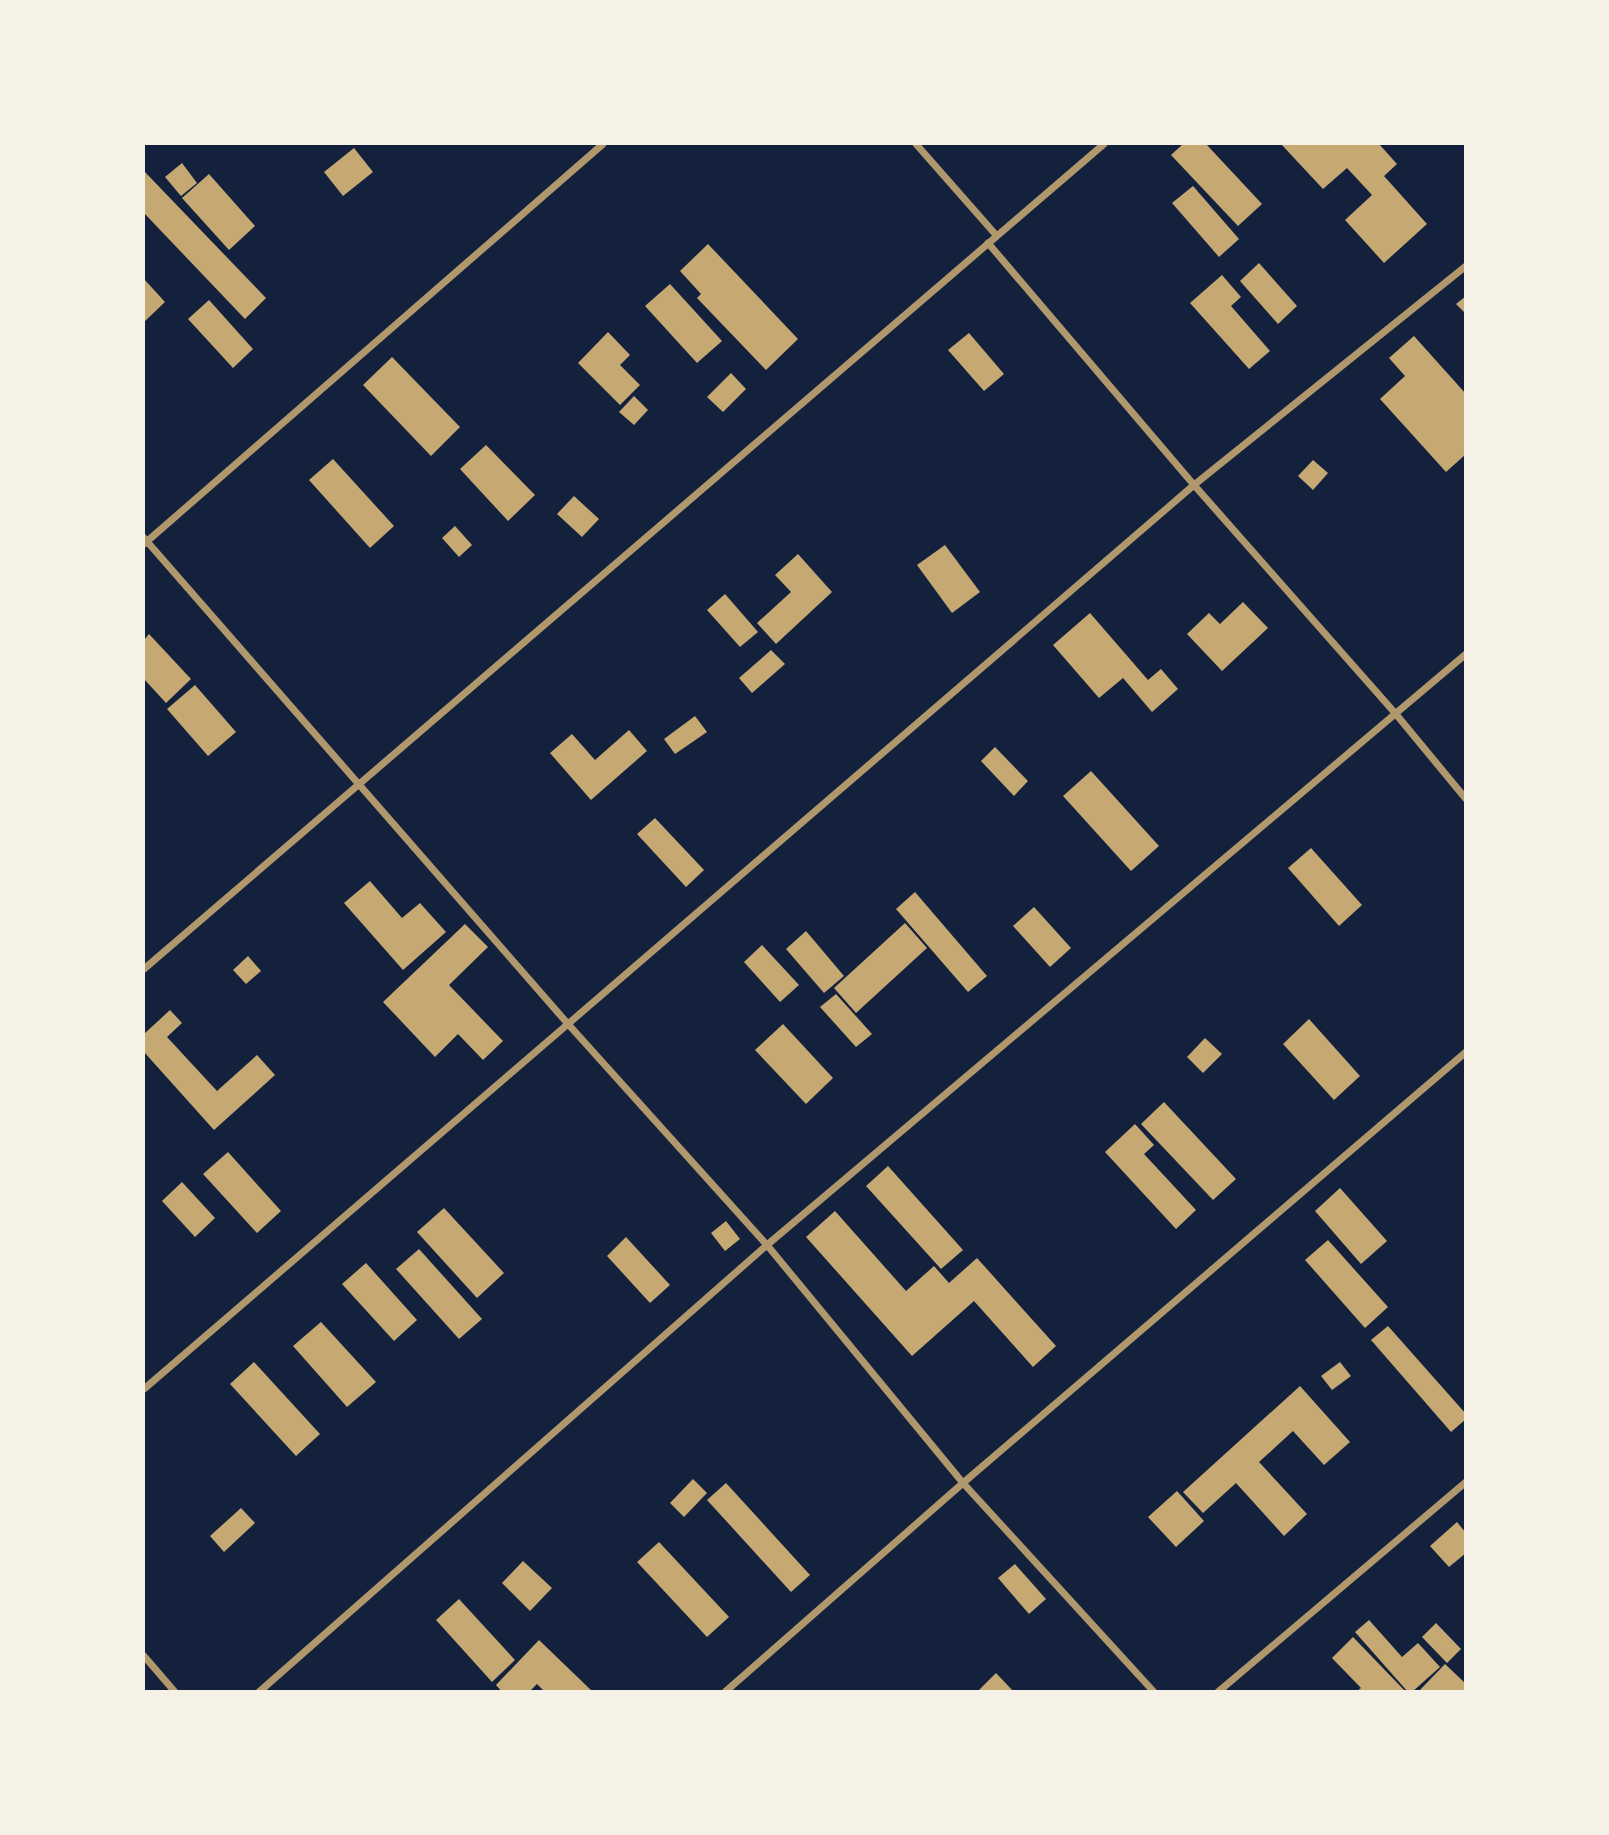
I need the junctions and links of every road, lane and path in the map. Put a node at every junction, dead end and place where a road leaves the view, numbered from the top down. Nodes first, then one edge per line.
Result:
1 (603, 144) edge
2 (916, 144) edge
3 (1104, 144) edge
4 (996, 236) junction
5 (988, 243) junction
6 (1465, 267) edge
7 (1194, 485) junction
8 (144, 542) edge
9 (1465, 654) edge
10 (1395, 713) junction
11 (358, 785) junction
12 (1465, 799) edge
13 (144, 969) edge
14 (568, 1024) junction
15 (1465, 1052) edge
16 (767, 1245) junction
17 (144, 1389) edge
18 (1465, 1482) edge
19 (963, 1483) junction
20 (144, 1656) edge
21 (176, 1692) edge
22 (259, 1692) edge
23 (725, 1692) edge
24 (1154, 1692) edge
25 (1218, 1692) edge

1 - 8 street
2 - 4 street
3 - 4 street
4 - 5 street
5 - 7 street
5 - 11 street
6 - 7 street
7 - 10 street
7 - 14 street
8 - 11 street
9 - 10 street
10 - 12 street
10 - 16 street
11 - 13 street
11 - 14 street
14 - 16 street
14 - 17 street
15 - 19 street
16 - 19 street
16 - 22 street
18 - 25 street
19 - 23 street
19 - 24 street
20 - 21 street

